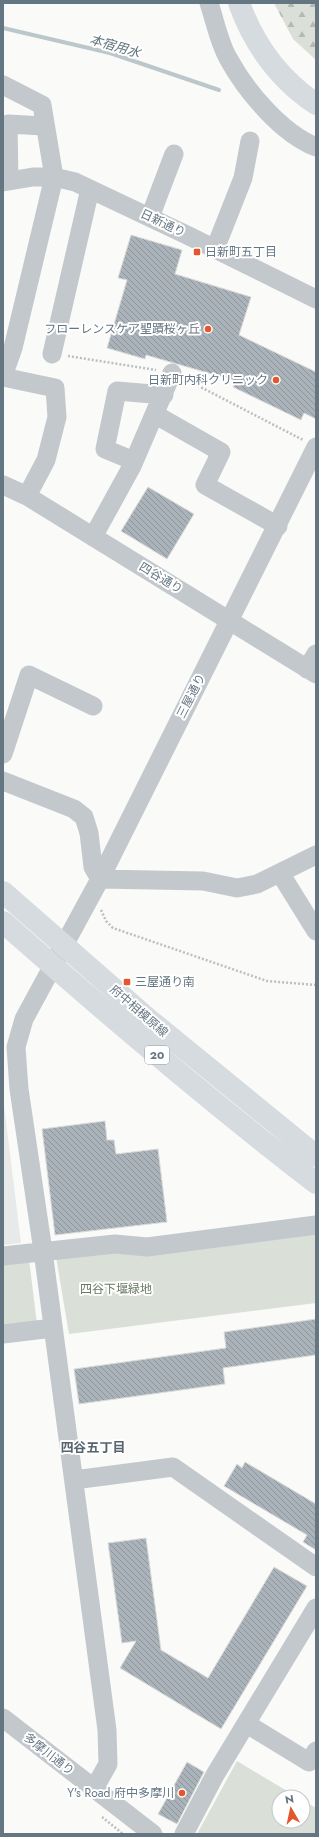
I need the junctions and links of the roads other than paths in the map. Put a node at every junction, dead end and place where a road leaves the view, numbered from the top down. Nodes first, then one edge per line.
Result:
1 (210, 3) edge
2 (239, 3) edge
3 (252, 3) edge
4 (3, 85) edge
5 (316, 87) edge
6 (316, 104) edge
7 (44, 126) junction
8 (250, 141) dead end
9 (316, 147) edge
10 (174, 154) dead end
11 (54, 177) junction
12 (6, 181) edge
13 (90, 189) junction
14 (150, 217) junction
15 (215, 249) junction
16 (316, 299) edge
17 (8, 347) edge
18 (52, 354) dead end
19 (172, 373) dead end
20 (3, 376) edge
21 (164, 395) junction
22 (156, 415) junction
23 (316, 447) edge
24 (134, 461) junction
25 (3, 485) edge
26 (27, 496) junction
27 (278, 526) junction
28 (93, 537) junction
29 (230, 620) junction
30 (313, 666) edge
31 (94, 706) dead end
32 (3, 754) edge
33 (3, 781) edge
34 (316, 855) edge
35 (280, 873) junction
36 (96, 885) junction
37 (3, 892) edge
38 (3, 922) edge
39 (316, 931) edge
40 (64, 944) junction
41 (52, 967) junction
42 (316, 1156) edge
43 (316, 1183) edge
44 (316, 1225) edge
45 (43, 1252) junction
46 (3, 1256) edge
47 (53, 1328) junction
48 (3, 1334) edge
49 (74, 1480) junction
50 (316, 1567) edge
51 (316, 1608) edge
52 (3, 1718) edge
53 (246, 1724) junction
54 (316, 1751) edge
55 (94, 1789) junction
56 (153, 1834) edge
57 (184, 1834) edge

1 - 9 street
2 - 6 main road
3 - 5 main road
4 - 7 street
7 - 11 street
7 - 12 street
8 - 15 street
10 - 14 street
11 - 12 street, 日新通り
11 - 13 street, 日新通り
11 - 17 street
13 - 14 street, 日新通り
13 - 18 street
14 - 15 street, 日新通り
15 - 16 street, 日新通り
17 - 20 street
19 - 21 street
20 - 26 street
21 - 22 street
21 - 24 street
22 - 24 street
22 - 27 street
23 - 27 street, 三屋通り
24 - 28 street
25 - 26 street, 四谷通り
26 - 28 street, 四谷通り
27 - 29 street, 三屋通り
28 - 29 street, 四谷通り
29 - 30 street, 四谷通り
29 - 36 street, 三屋通り
31 - 32 street
33 - 36 street
34 - 35 street
35 - 36 street
35 - 39 street
36 - 40 street, 三屋通り
37 - 40 main road, 府中相模原線 / 20
38 - 41 main road, 府中相模原線 / 20
40 - 41 street, 三屋通り
40 - 42 main road, 府中相模原線 / 20
41 - 43 main road, 府中相模原線 / 20
41 - 45 street, 三屋通り
44 - 45 street
45 - 46 street
45 - 47 street, 三屋通り
47 - 48 street
47 - 49 street, 三屋通り
49 - 50 street
49 - 55 street, 三屋通り
51 - 53 street
52 - 55 street, 多摩川通り
53 - 54 street
53 - 57 street
55 - 56 street, 多摩川通り

